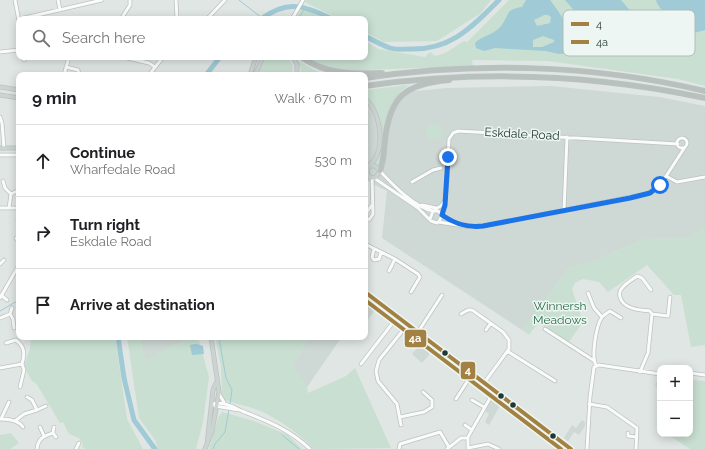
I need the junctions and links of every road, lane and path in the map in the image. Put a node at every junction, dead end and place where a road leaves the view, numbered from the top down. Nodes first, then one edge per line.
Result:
1 (15, 0) edge
2 (58, 0) edge
3 (102, 0) edge
4 (130, 0) edge
5 (176, 0) edge
6 (217, 0) edge
7 (225, 0) edge
8 (303, 0) edge
9 (221, 4) junction
10 (60, 10) junction
11 (18, 16) edge
12 (35, 16) edge
13 (123, 16) edge
14 (177, 16) edge
15 (211, 16) edge
16 (294, 16) edge
17 (16, 50) edge
18 (0, 52) edge
19 (68, 60) edge
20 (136, 60) edge
21 (161, 60) edge
22 (255, 60) edge
23 (262, 60) edge
24 (294, 60) edge
25 (306, 60) edge
26 (66, 67) junction
27 (155, 67) junction
28 (65, 72) edge
29 (78, 72) edge
30 (151, 72) edge
31 (251, 72) edge
32 (256, 72) edge
33 (297, 72) edge
34 (336, 72) edge
35 (368, 73) edge
36 (402, 73) junction
37 (487, 76) junction
38 (368, 78) edge
39 (368, 86) edge
40 (0, 87) edge
41 (16, 90) edge
42 (705, 90) edge
43 (0, 95) edge
44 (16, 98) edge
45 (705, 98) edge
46 (368, 102) edge
47 (0, 117) edge
48 (567, 137) junction
49 (679, 140) junction
50 (671, 142) junction
51 (679, 146) junction
52 (684, 147) junction
53 (2, 148) edge
54 (16, 148) edge
55 (0, 155) edge
56 (16, 155) edge
57 (679, 156) junction
58 (368, 164) edge
59 (368, 166) edge
60 (444, 167) dead end
61 (380, 171) junction
62 (666, 176) junction
63 (705, 177) edge
64 (370, 178) edge
65 (4, 181) dead end
66 (412, 182) dead end
67 (16, 192) edge
68 (11, 194) junction
69 (445, 200) junction
70 (372, 205) junction
71 (0, 208) edge
72 (9, 208) junction
73 (16, 208) edge
74 (368, 210) edge
75 (434, 210) junction
76 (564, 211) junction
77 (442, 215) junction
78 (368, 218) edge
79 (430, 220) junction
80 (438, 222) junction
81 (457, 224) junction
82 (368, 248) edge
83 (374, 249) junction
84 (381, 253) junction
85 (395, 259) junction
86 (4, 260) dead end
87 (0, 264) edge
88 (16, 271) edge
89 (389, 271) dead end
90 (651, 290) dead end
91 (411, 292) dead end
92 (588, 293) dead end
93 (368, 294) edge
94 (442, 295) dead end
95 (1, 297) edge
96 (670, 297) dead end
97 (7, 300) dead end
98 (12, 308) dead end
99 (10, 314) junction
100 (461, 314) dead end
101 (652, 314) junction
102 (398, 316) junction
103 (602, 317) junction
104 (0, 318) edge
105 (621, 318) dead end
106 (408, 324) junction
107 (490, 324) junction
108 (14, 328) dead end
109 (545, 329) dead end
110 (486, 330) dead end
111 (418, 332) junction
112 (16, 338) edge
113 (17, 340) edge
114 (211, 340) edge
115 (6, 343) dead end
116 (507, 351) junction
117 (593, 360) junction
118 (22, 364) junction
119 (361, 364) dead end
120 (596, 365) junction
121 (0, 368) edge
122 (640, 372) junction
123 (693, 373) edge
124 (472, 374) junction
125 (657, 374) edge
126 (705, 374) edge
127 (555, 381) dead end
128 (216, 382) junction
129 (484, 384) junction
130 (20, 387) dead end
131 (494, 391) junction
132 (423, 392) dead end
133 (219, 394) junction
134 (27, 396) dead end
135 (456, 399) dead end
136 (472, 400) dead end
137 (212, 404) junction
138 (589, 404) junction
139 (9, 405) dead end
140 (217, 405) junction
141 (46, 406) dead end
142 (227, 406) junction
143 (484, 407) junction
144 (37, 410) junction
145 (400, 417) junction
146 (1, 419) edge
147 (15, 421) junction
148 (401, 425) dead end
149 (465, 425) dead end
150 (40, 427) dead end
151 (54, 427) dead end
152 (23, 428) dead end
153 (472, 430) junction
154 (54, 433) junction
155 (44, 436) junction
156 (628, 436) dead end
157 (636, 436) junction
158 (56, 437) dead end
159 (467, 438) junction
160 (79, 443) dead end
161 (206, 447) edge
162 (448, 448) edge
163 (468, 448) edge
164 (37, 449) edge
165 (76, 449) edge
166 (310, 449) edge
167 (399, 449) edge
168 (500, 449) edge
169 (572, 449) edge
170 (587, 449) edge
171 (636, 449) edge

1 - 11 street
2 - 10 street
3 - 10 street
4 - 13 street
5 - 14 street
6 - 9 street
7 - 9 street
8 - 16 street
9 - 15 street
10 - 12 street
17 - 18 street
19 - 26 street
20 - 27 street
21 - 27 street
22 - 31 main road
23 - 32 main road
24 - 33 main road
25 - 34 highway
26 - 28 street
26 - 29 street
27 - 30 street
35 - 36 highway
36 - 38 highway
36 - 42 highway
37 - 39 highway
37 - 45 highway
37 - 61 highway
40 - 41 main road
43 - 44 main road
46 - 58 main road
47 - 53 street
48 - 50 street, Eskdale Road
48 - 69 street, Eskdale Road
48 - 76 street
49 - 50 street
49 - 51 street
49 - 52 street
50 - 51 street
51 - 52 street
51 - 57 street
52 - 57 street
53 - 54 main road
55 - 56 street
57 - 62 street
59 - 61 main road
60 - 66 street
61 - 64 main road
61 - 75 street
62 - 63 street
62 - 76 street
64 - 70 street
64 - 79 street
65 - 68 street
67 - 68 street
68 - 72 street
69 - 75 street
69 - 77 street
70 - 74 street
70 - 78 street
71 - 72 street
72 - 73 street
75 - 77 street
75 - 79 street
76 - 81 street
77 - 80 street
77 - 81 street
79 - 80 street
80 - 81 street
82 - 83 street
83 - 84 street
83 - 84 street
84 - 85 street
85 - 89 street
85 - 91 street
86 - 87 street
88 - 95 street
90 - 101 street
92 - 103 street
93 - 102 main road
94 - 111 street
95 - 97 street
96 - 101 street
98 - 99 street
99 - 104 street
99 - 108 street
100 - 107 street
101 - 122 street
102 - 106 main road
102 - 119 street
103 - 105 street
103 - 117 street
106 - 111 main road
106 - 145 street
107 - 110 street
107 - 116 street
109 - 117 street
111 - 124 main road
112 - 115 street
113 - 118 street
114 - 128 main road
116 - 127 street
116 - 129 street
117 - 120 street
118 - 121 street
118 - 130 street
120 - 122 street
120 - 138 street
122 - 125 street
123 - 126 street
124 - 129 main road
124 - 135 street
128 - 133 main road
128 - 137 main road
129 - 131 main road
131 - 143 street
131 - 169 main road
132 - 145 street
133 - 140 main road
133 - 142 street
134 - 144 street
136 - 143 street
137 - 140 street
137 - 161 main road
138 - 157 street
138 - 170 street
139 - 146 street
140 - 142 street
140 - 161 main road
141 - 144 street
142 - 166 street
143 - 153 street
144 - 147 street
145 - 148 street
146 - 147 street
147 - 152 street
149 - 153 street
150 - 155 street
151 - 154 street
153 - 159 street
154 - 155 street
154 - 158 street
155 - 164 street
156 - 157 street
157 - 171 street
159 - 162 street
159 - 163 street
160 - 165 street
162 - 167 street
163 - 168 street

